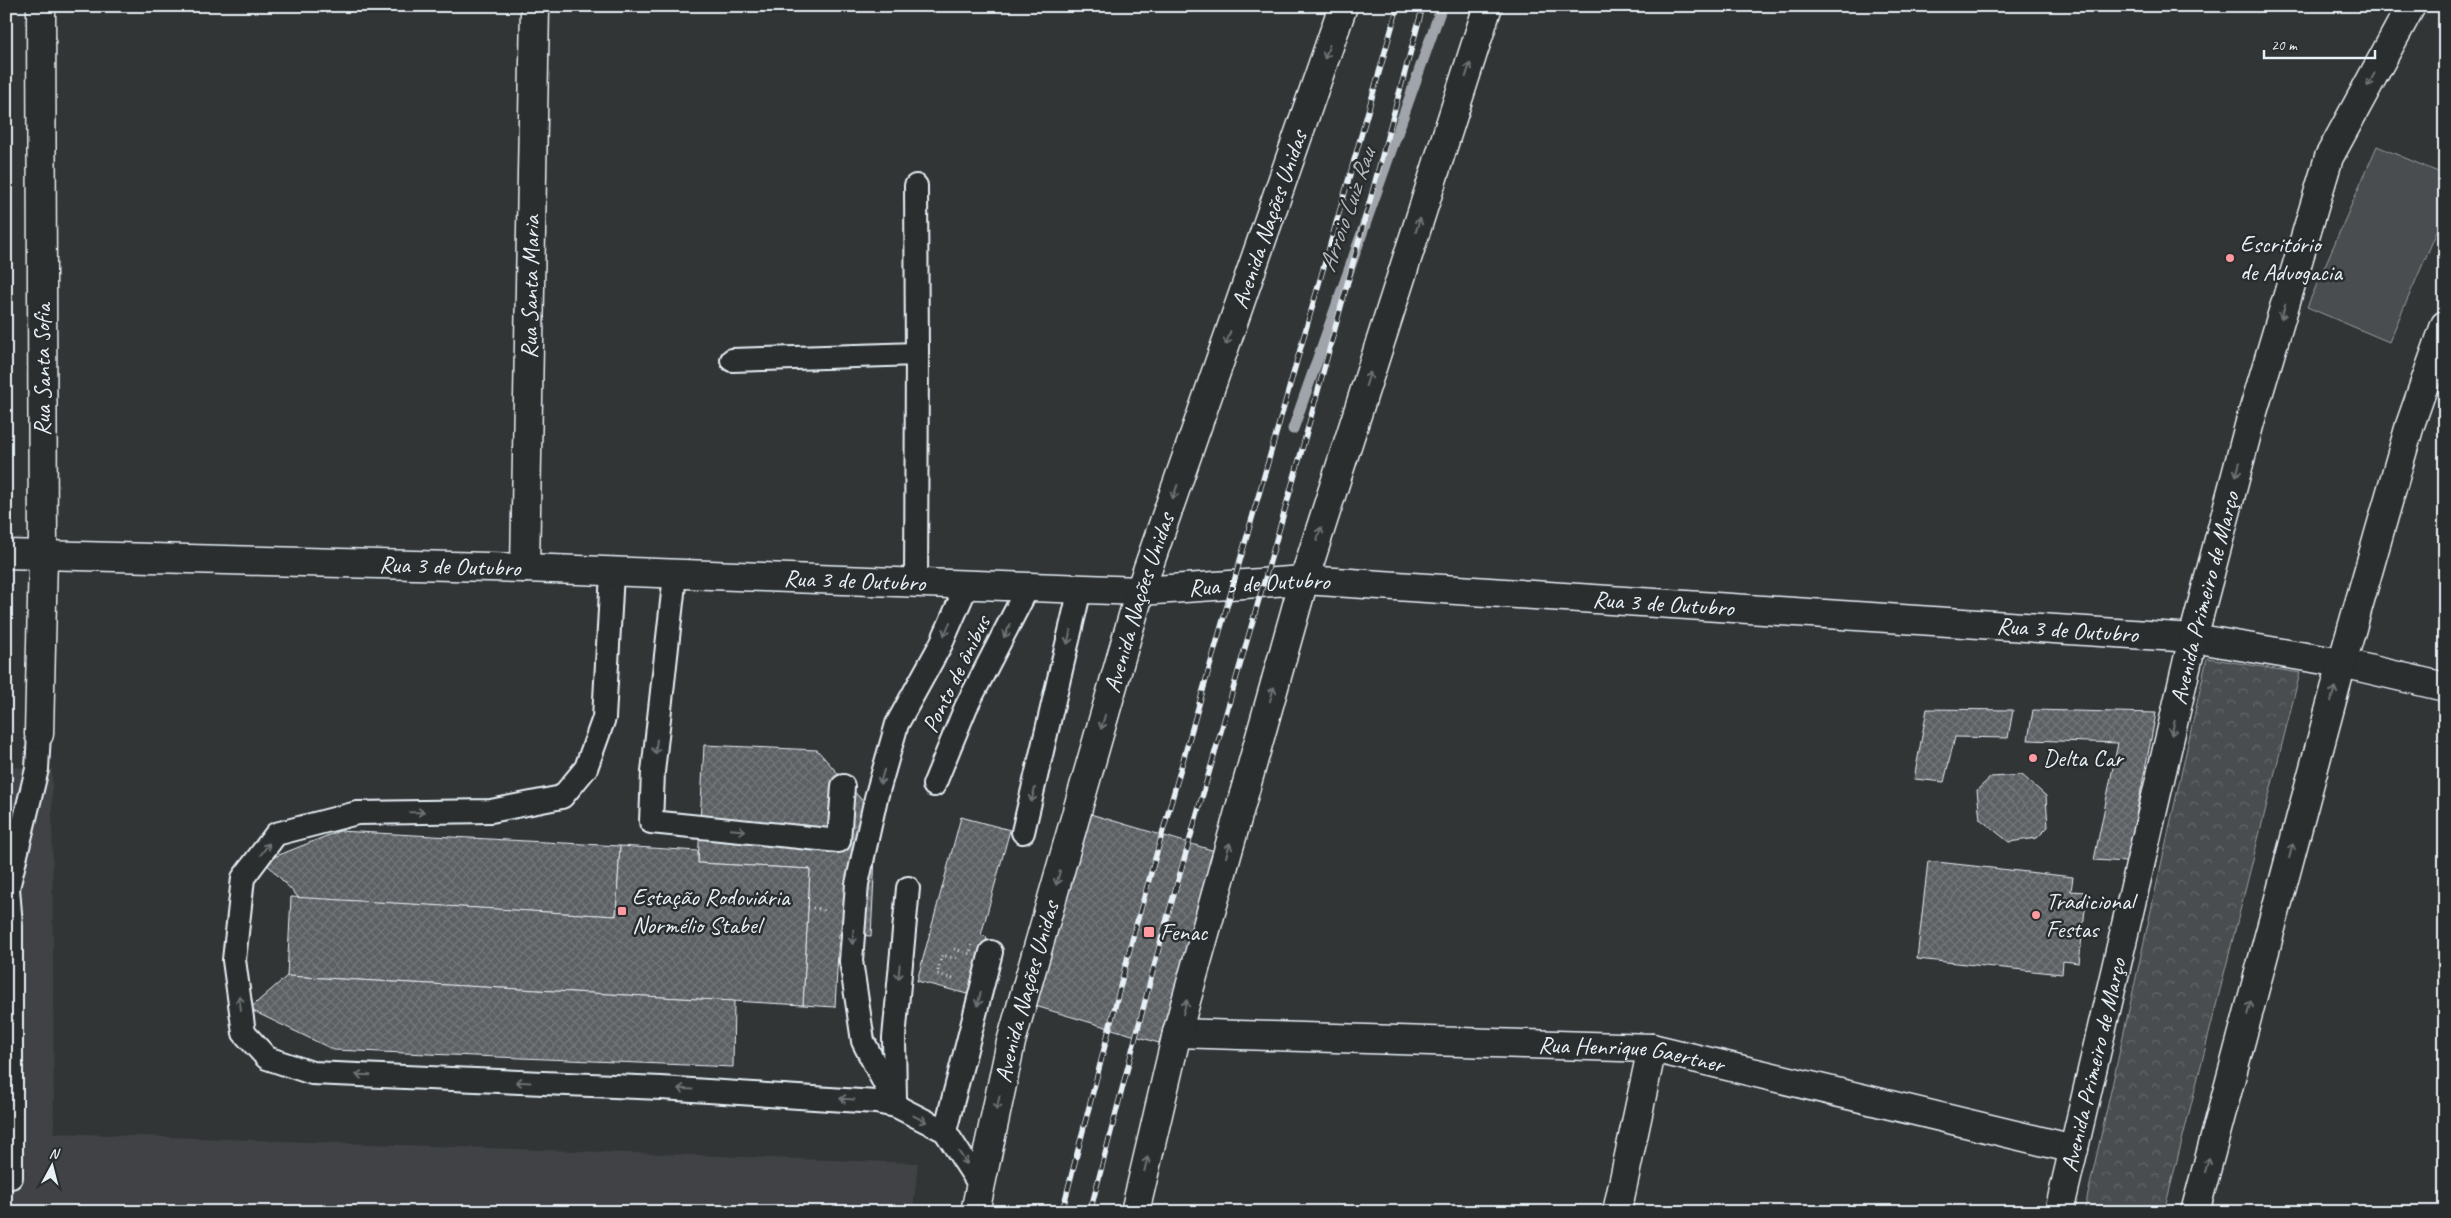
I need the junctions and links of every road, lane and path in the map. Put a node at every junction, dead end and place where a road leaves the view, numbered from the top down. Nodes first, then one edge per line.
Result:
1 (41, 6) edge
2 (535, 6) edge
3 (1343, 6) edge
4 (1488, 6) edge
5 (2411, 6) edge
6 (916, 186) dead end
7 (2445, 325) edge
8 (917, 354) junction
9 (732, 360) dead end
10 (6, 554) edge
11 (43, 556) junction
12 (525, 568) junction
13 (612, 573) junction
14 (675, 575) junction
15 (1304, 580) junction
16 (916, 583) junction
17 (967, 584) junction
18 (1028, 587) junction
19 (1080, 589) junction
20 (1140, 591) junction
21 (2194, 638) junction
22 (2342, 663) junction
23 (2445, 687) edge
24 (39, 734) joint
25 (934, 785) dead end
26 (843, 786) dead end
27 (1023, 832) dead end
28 (7, 888) edge
29 (908, 888) dead end
30 (982, 947) joint
31 (954, 949) dead end
32 (1177, 1033) junction
33 (1652, 1048) junction
34 (896, 1106) junction
35 (945, 1132) junction
36 (2074, 1149) junction
37 (11, 1177) dead end
38 (980, 1184) junction
39 (975, 1212) edge
40 (1134, 1212) edge
41 (1617, 1212) edge
42 (2059, 1212) edge
43 (2194, 1212) edge

1 - 11 street, Rua Santa Sofia
2 - 12 street, Rua Santa Maria
3 -> 20 street, Avenida Nações Unidas
15 -> 4 street
5 -> 21 street, Avenida Primeiro de Março
6 - 8 lane
7 - 22 street
8 - 9 lane
8 - 16 lane
10 - 11 street, Rua 3 de Outubro
11 - 12 street, Rua 3 de Outubro
11 - 24 street, Rua Santa Sofia
12 - 13 street, Rua 3 de Outubro
13 - 14 street, Rua 3 de Outubro
34 -> 13 lane
14 - 16 street, Rua 3 de Outubro
14 -> 26 lane
15 - 20 street, Rua 3 de Outubro
15 - 21 street, Rua 3 de Outubro
32 -> 15 street
16 - 17 street, Rua 3 de Outubro
17 - 18 street, Rua 3 de Outubro
17 -> 34 lane
18 - 19 street, Rua 3 de Outubro
18 -> 25 lane, Ponto de ônibus
19 - 20 street, Rua 3 de Outubro
19 -> 27 lane
20 -> 38 street, Avenida Nações Unidas
21 - 22 street, Rua 3 de Outubro
21 -> 36 street, Avenida Primeiro de Março
22 - 23 street, Rua 3 de Outubro
43 -> 22 street
24 - 28 lane
28 - 37 lane
29 -> 34 lane
30 - 31 path, bridge
30 -> 35 lane
32 - 33 street, Rua Henrique Gaertner
40 -> 32 street
33 - 36 street, Rua Henrique Gaertner
33 - 41 street
34 -> 35 lane
35 -> 38 lane
36 - 42 street, Avenida Primeiro de Março
38 - 39 street, Avenida Nações Unidas

